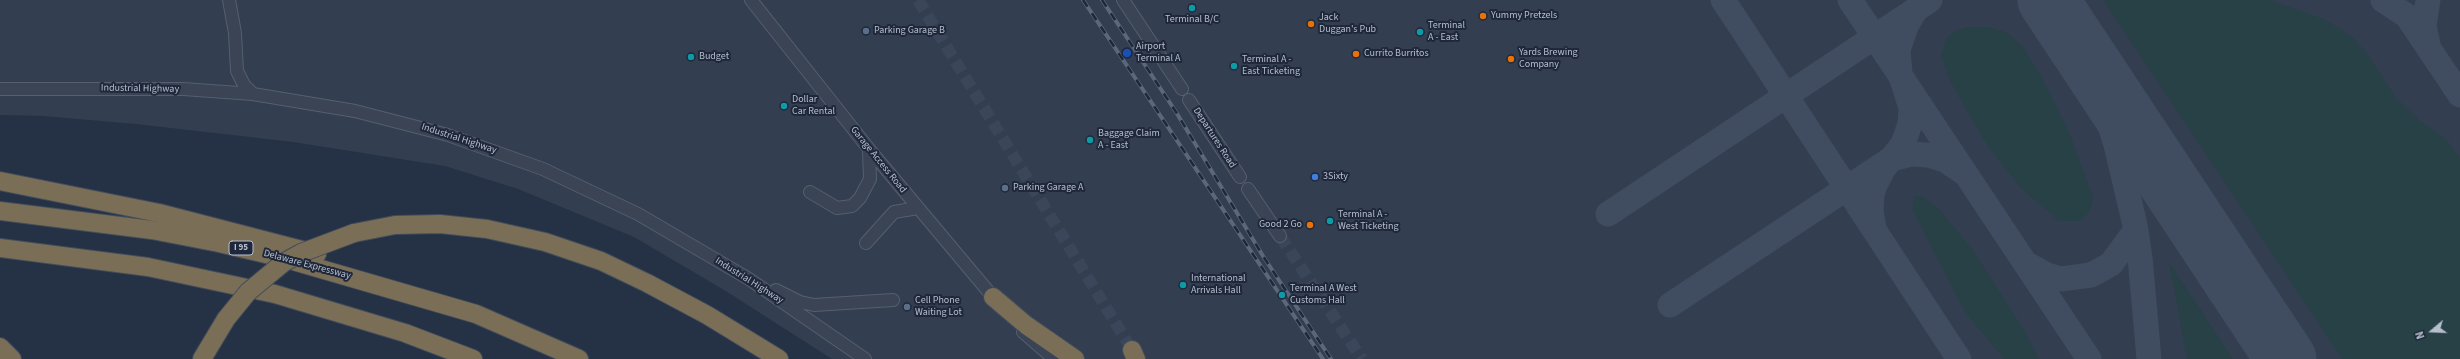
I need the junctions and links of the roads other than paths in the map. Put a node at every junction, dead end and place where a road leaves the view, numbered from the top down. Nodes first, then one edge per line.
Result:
1 (229, 0) edge
2 (751, 0) edge
3 (1123, 0) edge
4 (0, 88) edge
5 (1182, 89) dead end
6 (253, 94) junction
7 (1189, 100) dead end
8 (869, 149) junction
9 (1240, 177) dead end
10 (0, 182) edge
11 (1248, 189) dead end
12 (810, 192) dead end
13 (918, 208) junction
14 (0, 211) edge
15 (1280, 236) tunnel mouth
16 (866, 243) dead end
17 (0, 248) edge
18 (0, 254) edge
19 (57, 255) junction
20 (749, 279) junction
21 (993, 297) junction
22 (893, 300) dead end
23 (476, 314) junction
24 (228, 321) junction
25 (0, 347) edge
26 (12, 359) edge
27 (202, 359) edge
28 (208, 359) edge
29 (474, 359) edge
30 (579, 359) edge
31 (779, 359) edge
32 (865, 359) edge
33 (1054, 359) edge
34 (1075, 359) edge

1 - 6 street
2 - 8 street, Garage Access Road
3 - 5 street
4 - 6 street, Industrial Highway
6 - 20 street, Industrial Highway
7 - 9 street, Departures Road
8 - 12 street
8 - 13 street, Garage Access Road
10 - 23 highway
11 - 15 street
13 - 16 street
13 - 21 street, Garage Access Road
14 - 23 highway, Delaware Expressway / I 95
17 - 19 highway
18 - 19 highway
19 - 29 highway
20 - 22 street
20 - 32 street, Industrial Highway
21 - 33 street, Garage Access Road
21 - 34 highway
23 - 30 highway, Delaware Expressway / I 95
24 - 27 highway
24 - 28 highway
24 - 31 highway, bridge
25 - 26 highway

